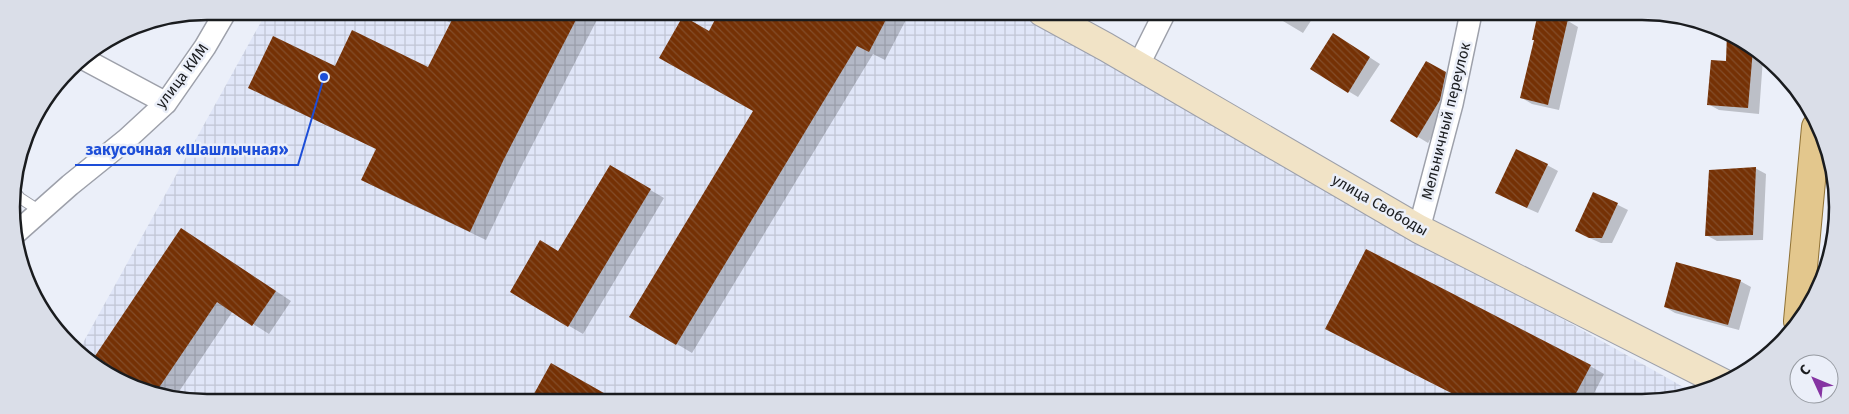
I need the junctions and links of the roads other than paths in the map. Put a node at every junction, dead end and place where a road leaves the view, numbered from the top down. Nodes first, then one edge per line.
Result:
1 (221, 20) edge
2 (1056, 20) edge
3 (1161, 20) edge
4 (1470, 20) edge
5 (89, 62) edge
6 (1138, 66) junction
7 (166, 102) junction
8 (1815, 135) edge
9 (20, 198) edge
10 (40, 211) junction
11 (21, 228) edge
12 (1419, 229) junction
13 (1799, 307) edge
14 (1716, 379) edge

1 - 7 street, улица КИМ
2 - 6 street, улица Свободы
3 - 6 street
4 - 12 street, Мельничный переулок
5 - 7 street
6 - 12 street, улица Свободы
7 - 10 street, улица КИМ
8 - 13 main road
9 - 10 lane
10 - 11 street, улица КИМ
12 - 14 street, улица Свободы

